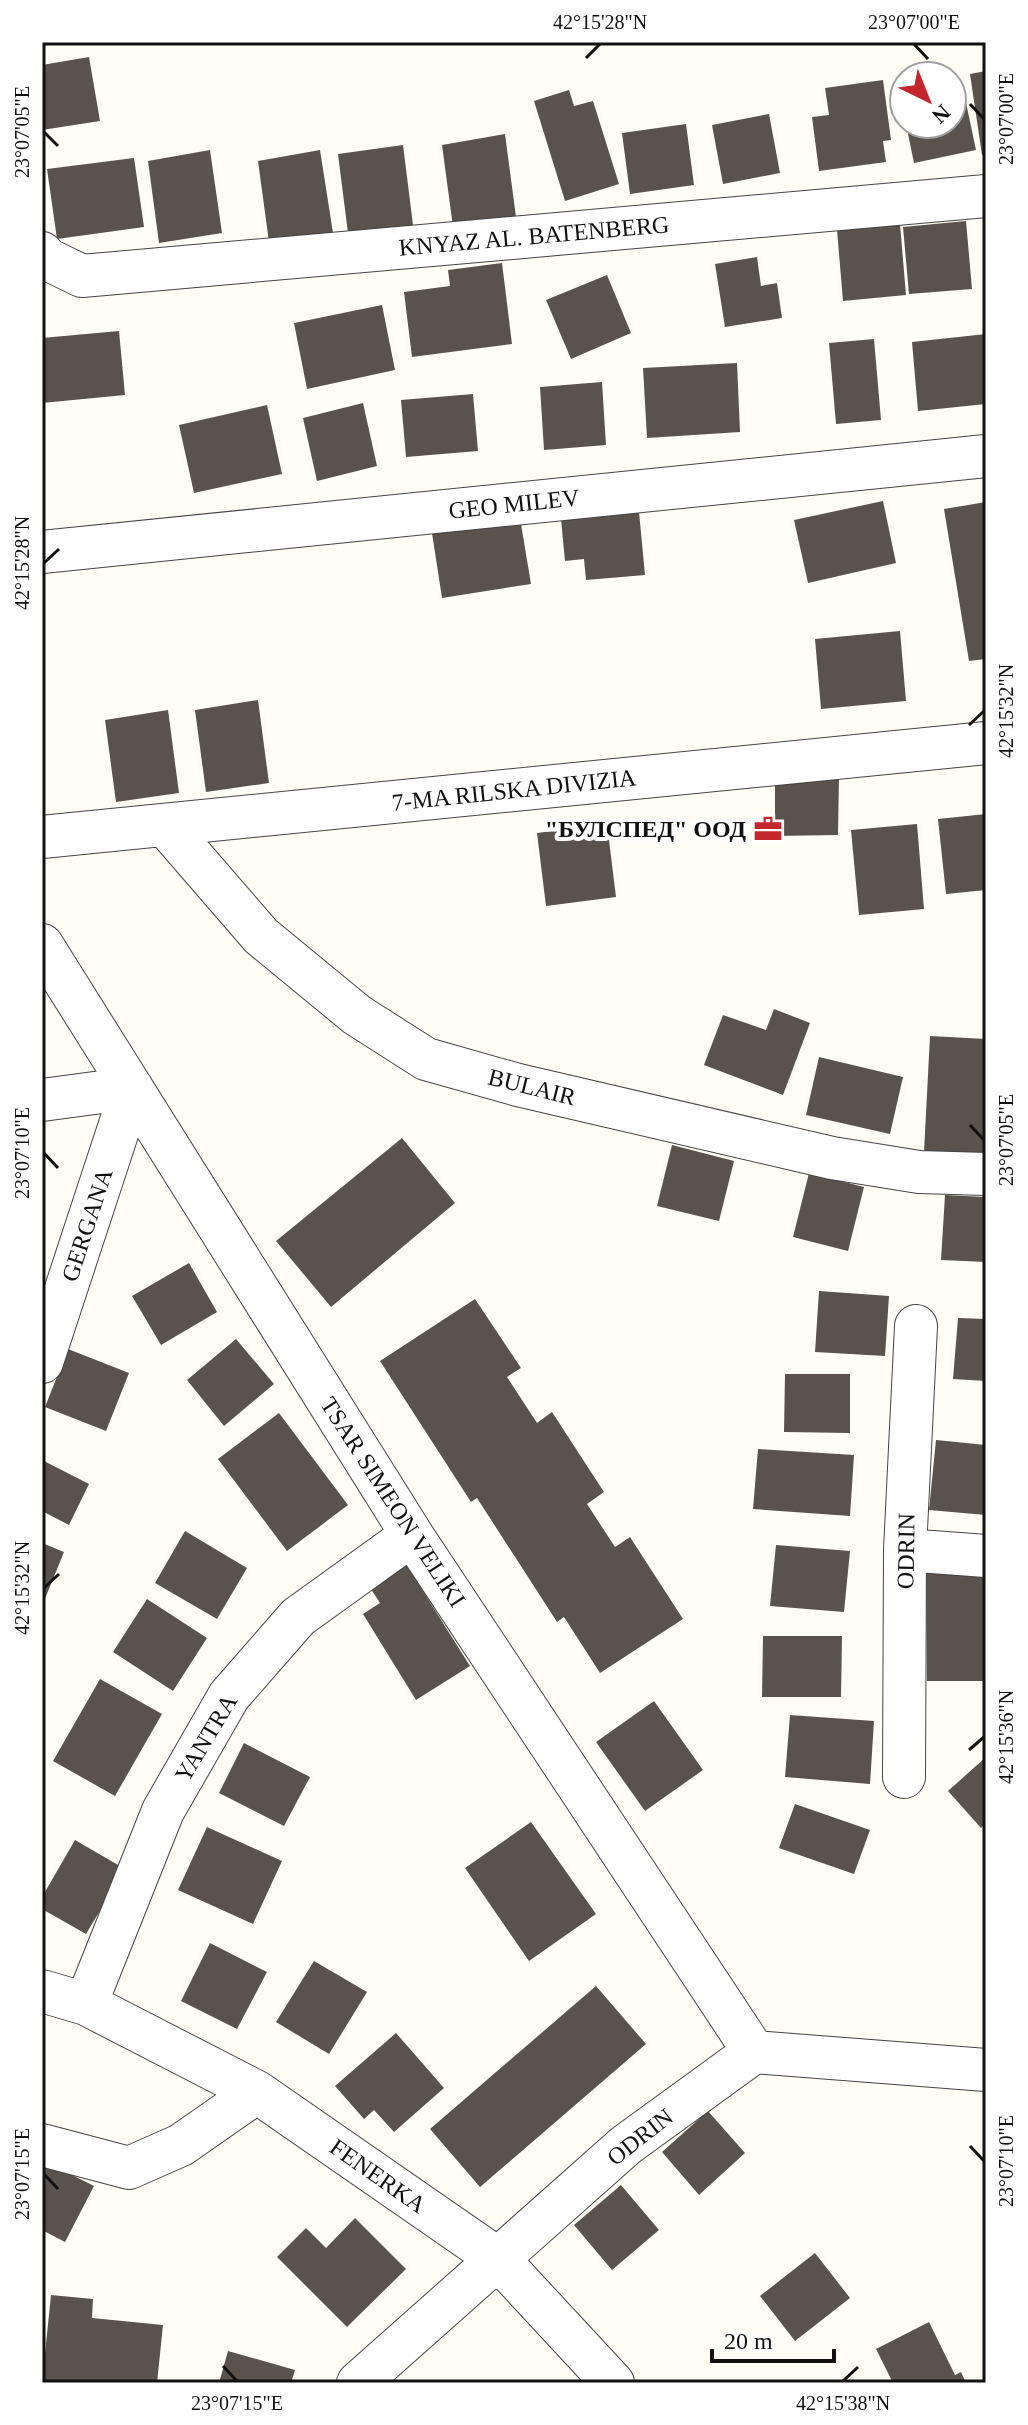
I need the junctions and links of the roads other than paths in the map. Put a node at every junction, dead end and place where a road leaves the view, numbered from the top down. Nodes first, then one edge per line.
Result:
1 (986, 196) edge
2 (42, 253) edge
3 (986, 456) edge
4 (42, 552) edge
5 (986, 743) edge
6 (165, 825) junction
7 (42, 837) edge
8 (42, 945) edge
9 (132, 1088) junction
10 (42, 1100) edge
11 (986, 1174) edge
12 (916, 1326) dead end
13 (42, 1362) edge
14 (412, 1535) junction
15 (905, 1550) junction
16 (986, 1556) edge
17 (904, 1777) dead end
18 (42, 1991) edge
19 (86, 2004) junction
20 (754, 2052) junction
21 (986, 2070) edge
22 (257, 2092) junction
23 (42, 2145) edge
24 (498, 2259) junction
25 (358, 2383) edge
26 (613, 2383) edge

1 - 2 street, KNYAZ AL. BATENBERG
3 - 4 street, GEO MILEV
5 - 6 street, 7-MA RILSKA DIVIZIA
6 - 7 street, 7-MA RILSKA DIVIZIA
6 - 11 street, BULAIR
8 - 9 street, TSAR SIMEON VELIKI
9 - 10 street
9 - 13 street, GERGANA
9 - 14 street, TSAR SIMEON VELIKI
12 - 15 street, ODRIN
14 - 19 street, YANTRA
14 - 20 street, TSAR SIMEON VELIKI
15 - 16 street
15 - 17 street, ODRIN
18 - 19 street, FENERKA
19 - 22 street, FENERKA
20 - 21 street
20 - 24 street, ODRIN
22 - 23 street
22 - 24 street, FENERKA
24 - 25 street, ODRIN
24 - 26 street, FENERKA

